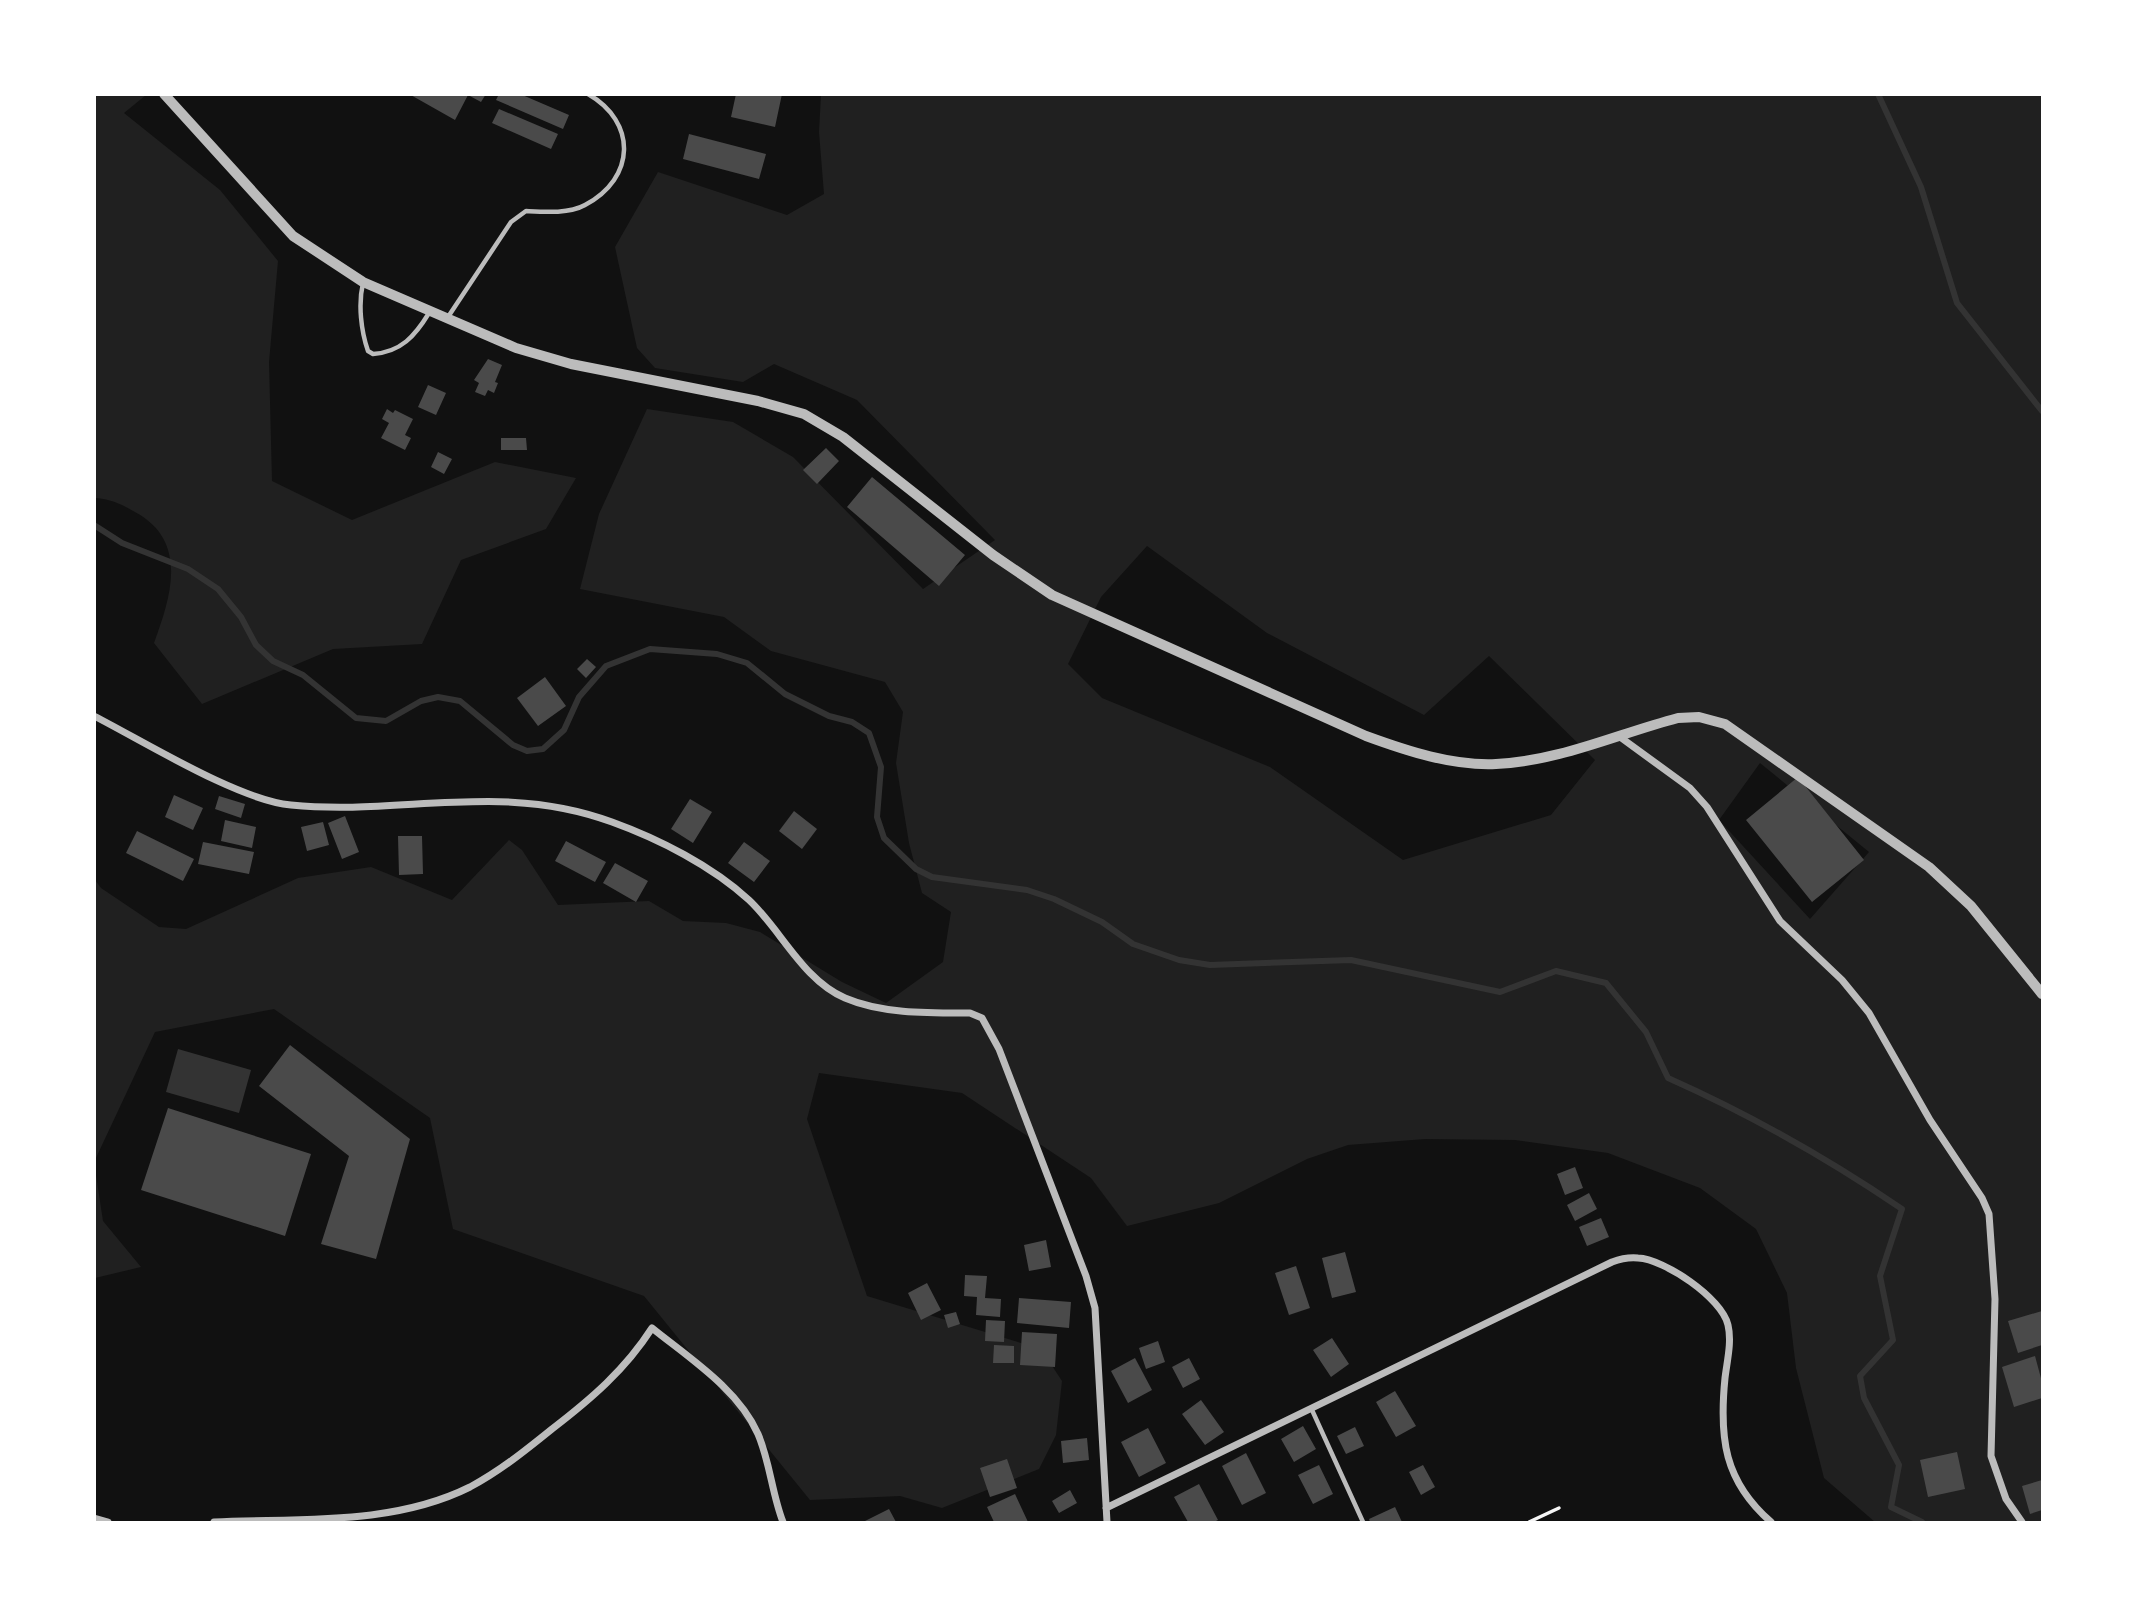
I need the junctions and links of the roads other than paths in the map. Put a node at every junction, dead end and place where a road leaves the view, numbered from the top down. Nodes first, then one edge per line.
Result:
1 (164, 94) edge
2 (588, 94) edge
3 (363, 282) junction
4 (430, 312) junction
5 (446, 320) junction
6 (94, 716) edge
7 (1620, 737) junction
8 (2042, 994) edge
9 (1311, 1410) junction
10 (1106, 1508) junction
11 (94, 1518) edge
12 (108, 1522) edge
13 (214, 1522) edge
14 (783, 1522) edge
15 (1107, 1522) edge
16 (1363, 1522) edge
17 (1771, 1522) edge
18 (2022, 1522) edge

1 - 3 street
2 - 5 lane
3 - 4 street
3 - 4 lane
4 - 5 street
5 - 7 street
6 - 10 street
7 - 8 street
7 - 18 street
9 - 10 street
9 - 16 lane
9 - 17 street
10 - 15 street
11 - 12 street
13 - 14 street

